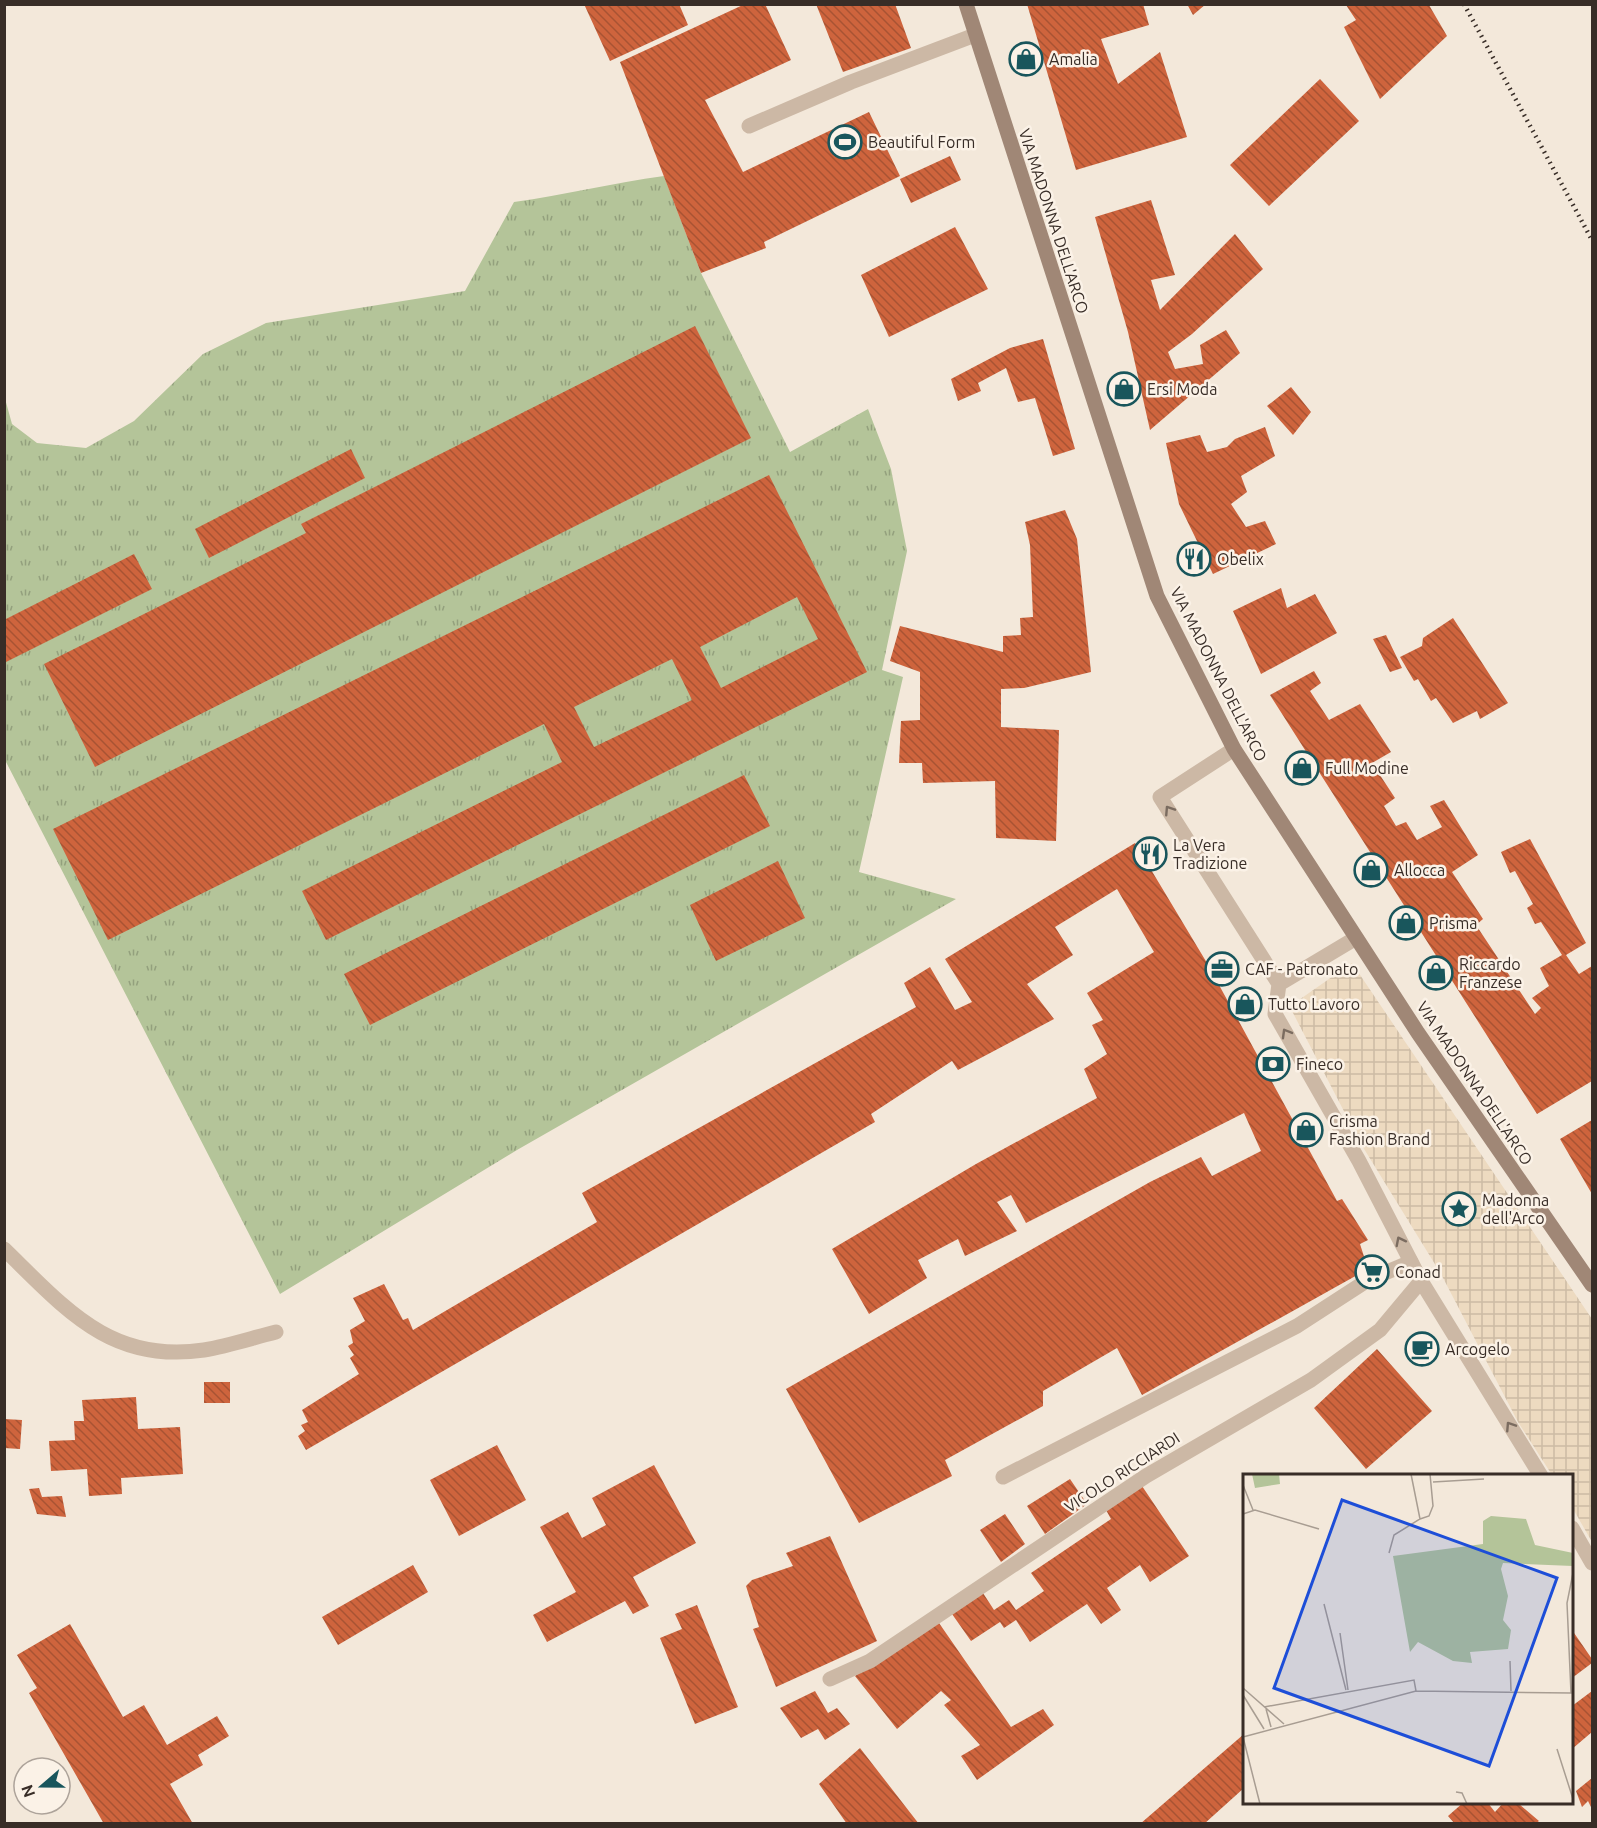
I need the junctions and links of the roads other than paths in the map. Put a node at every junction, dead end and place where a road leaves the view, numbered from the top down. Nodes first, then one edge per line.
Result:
1 (966, 4) edge
2 (975, 35) junction
3 (749, 126) dead end
4 (1234, 749) junction
5 (1356, 938) junction
6 (1279, 984) junction
7 (4, 1250) edge
8 (1411, 1262) junction
9 (1421, 1281) junction
10 (1593, 1285) edge
11 (276, 1332) dead end
12 (1540, 1474) edge
13 (1003, 1477) dead end
14 (1573, 1530) edge
15 (1593, 1563) edge
16 (830, 1679) dead end

1 - 2 main road, VIA MADONNA DELL'ARCO
2 - 3 street
2 - 4 main road, VIA MADONNA DELL'ARCO
4 - 5 main road, VIA MADONNA DELL'ARCO
6 -> 4 street
5 - 6 street
5 - 10 main road, VIA MADONNA DELL'ARCO
8 -> 6 street
7 - 11 street
8 - 9 street
8 - 13 street
12 -> 9 street
9 - 16 street, VICOLO RICCIARDI
14 - 15 street

